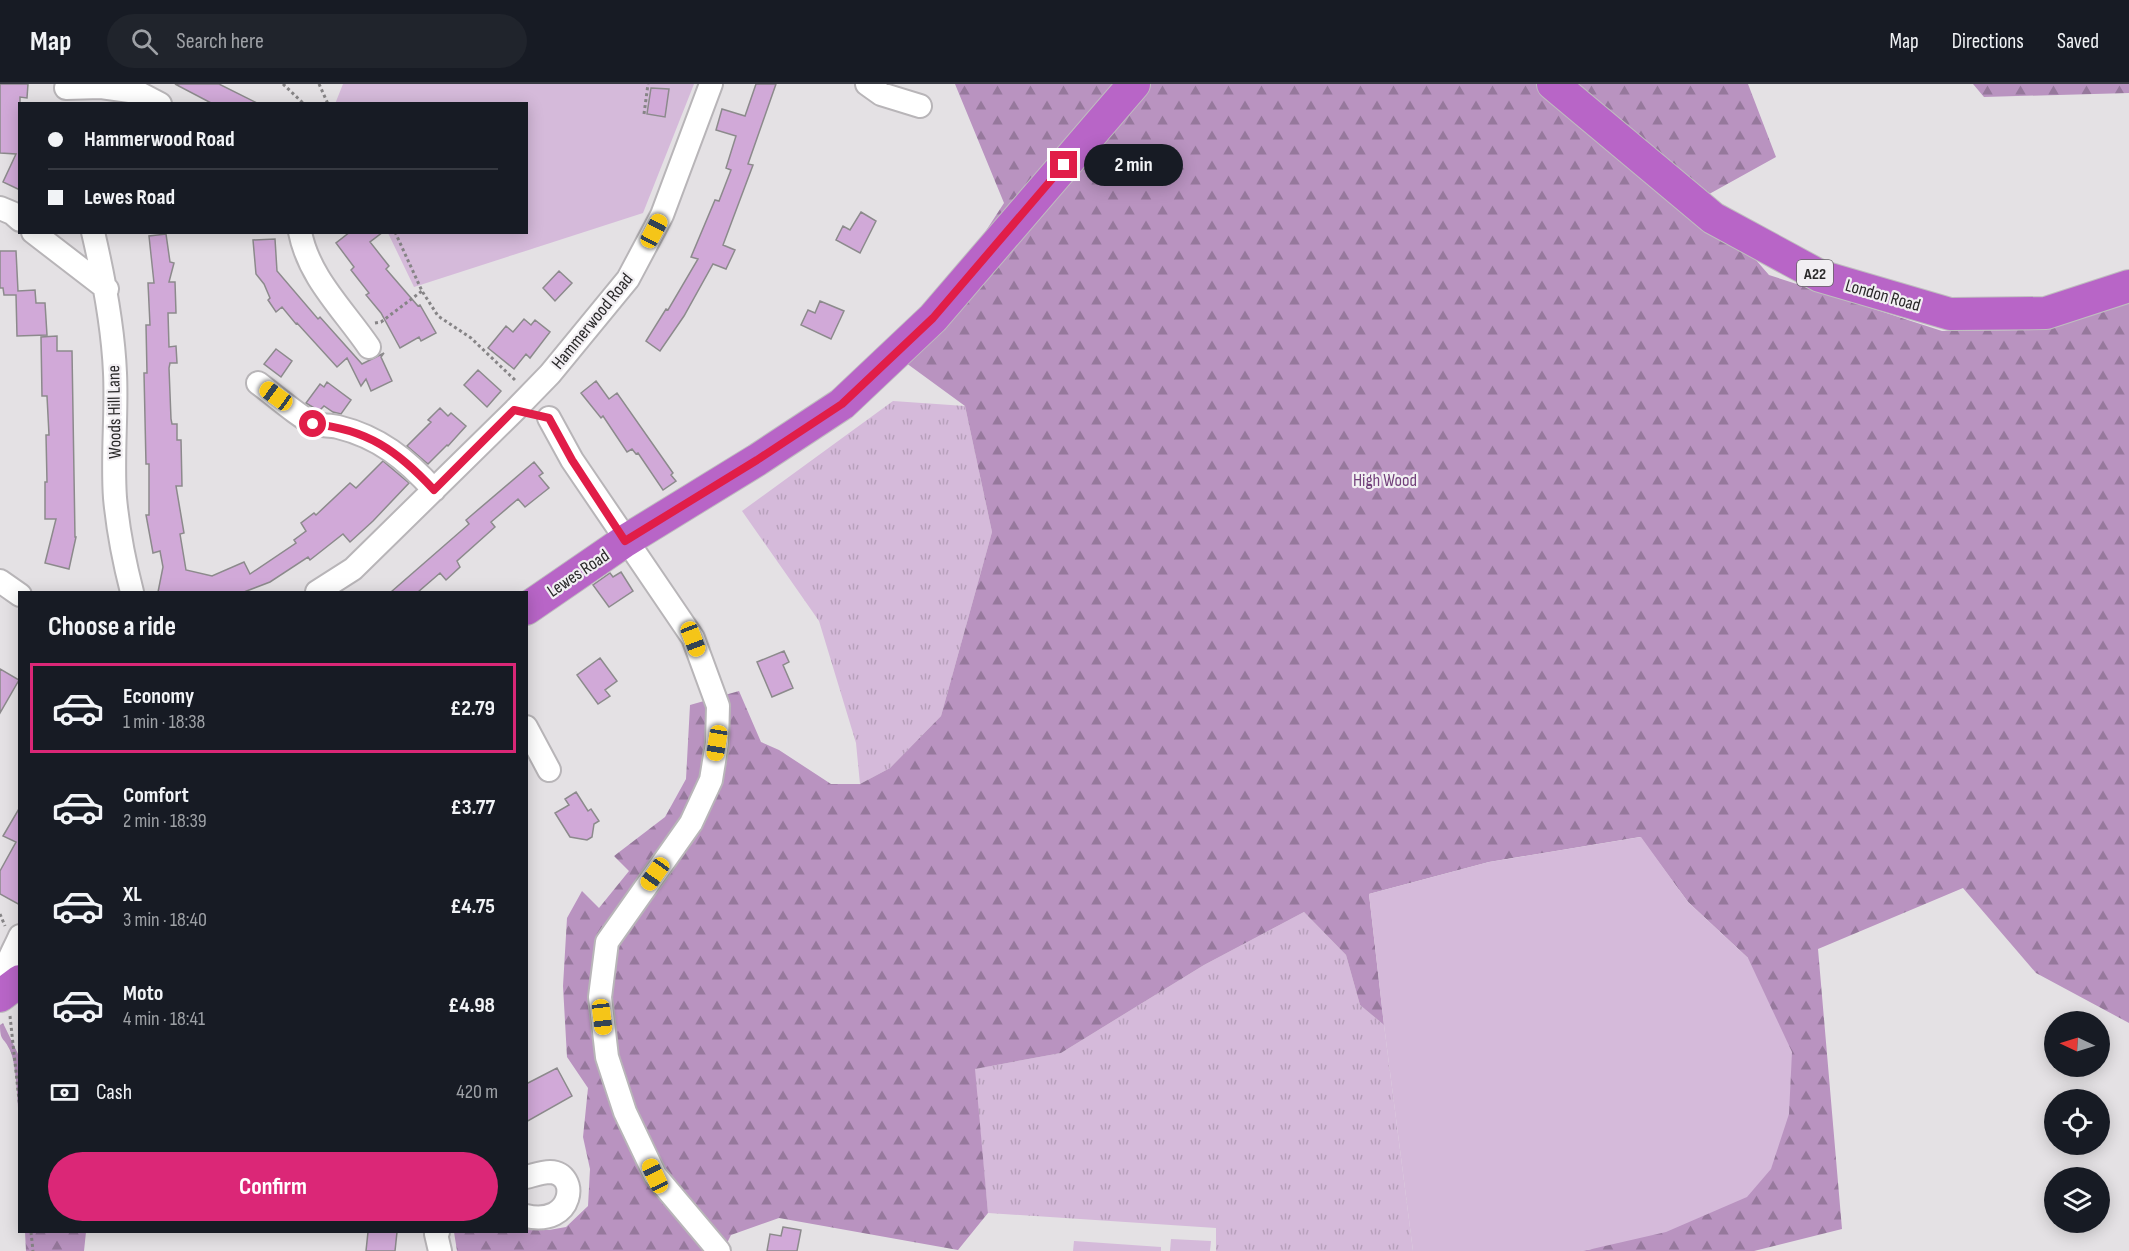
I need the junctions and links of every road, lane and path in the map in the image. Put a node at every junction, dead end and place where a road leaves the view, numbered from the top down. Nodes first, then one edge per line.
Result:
1 (283, 84) edge
2 (319, 84) edge
3 (648, 84) edge
4 (711, 84) edge
5 (867, 84) edge
6 (1134, 84) edge
7 (1552, 84) edge
8 (66, 92) edge
9 (156, 102) edge
10 (302, 102) edge
11 (327, 102) edge
12 (920, 106) dead end
13 (644, 114) dead end
14 (0, 208) edge
15 (18, 218) edge
16 (36, 234) edge
17 (93, 234) edge
18 (300, 234) edge
19 (396, 234) edge
20 (2129, 286) edge
21 (107, 289) junction
22 (422, 291) junction
23 (381, 322) dead end
24 (369, 347) dead end
25 (550, 374) junction
26 (258, 383) dead end
27 (522, 403) junction
28 (549, 418) junction
29 (434, 490) junction
30 (625, 541) junction
31 (0, 581) edge
32 (132, 591) edge
33 (319, 591) edge
34 (18, 594) edge
35 (528, 608) edge
36 (528, 731) edge
37 (549, 770) dead end
38 (18, 940) edge
39 (9, 989) edge
40 (18, 1087) edge
41 (528, 1177) edge
42 (528, 1216) edge
43 (32, 1233) edge
44 (437, 1233) edge
45 (33, 1251) edge
46 (440, 1251) edge
47 (719, 1251) edge

1 - 10 path
2 - 11 path
3 - 13 path
4 - 25 street, Hammerwood Road
5 - 12 street
6 - 30 highway, Lewes Road
7 - 20 highway, London Road / A22
8 - 9 street
14 - 15 street
16 - 21 street
17 - 21 street, Woods Hill Lane
18 - 24 street
19 - 22 path
21 - 32 street, Woods Hill Lane
22 - 23 path
22 - 27 path
25 - 27 street, Hammerwood Road
25 - 28 street
26 - 29 street
27 - 28 street
27 - 29 street, Hammerwood Road
28 - 30 street
29 - 33 street, Hammerwood Road
30 - 35 highway, Lewes Road
30 - 47 street
31 - 34 street
36 - 37 street
38 - 39 street
39 - 40 path
41 - 42 street
43 - 45 path
44 - 46 street

